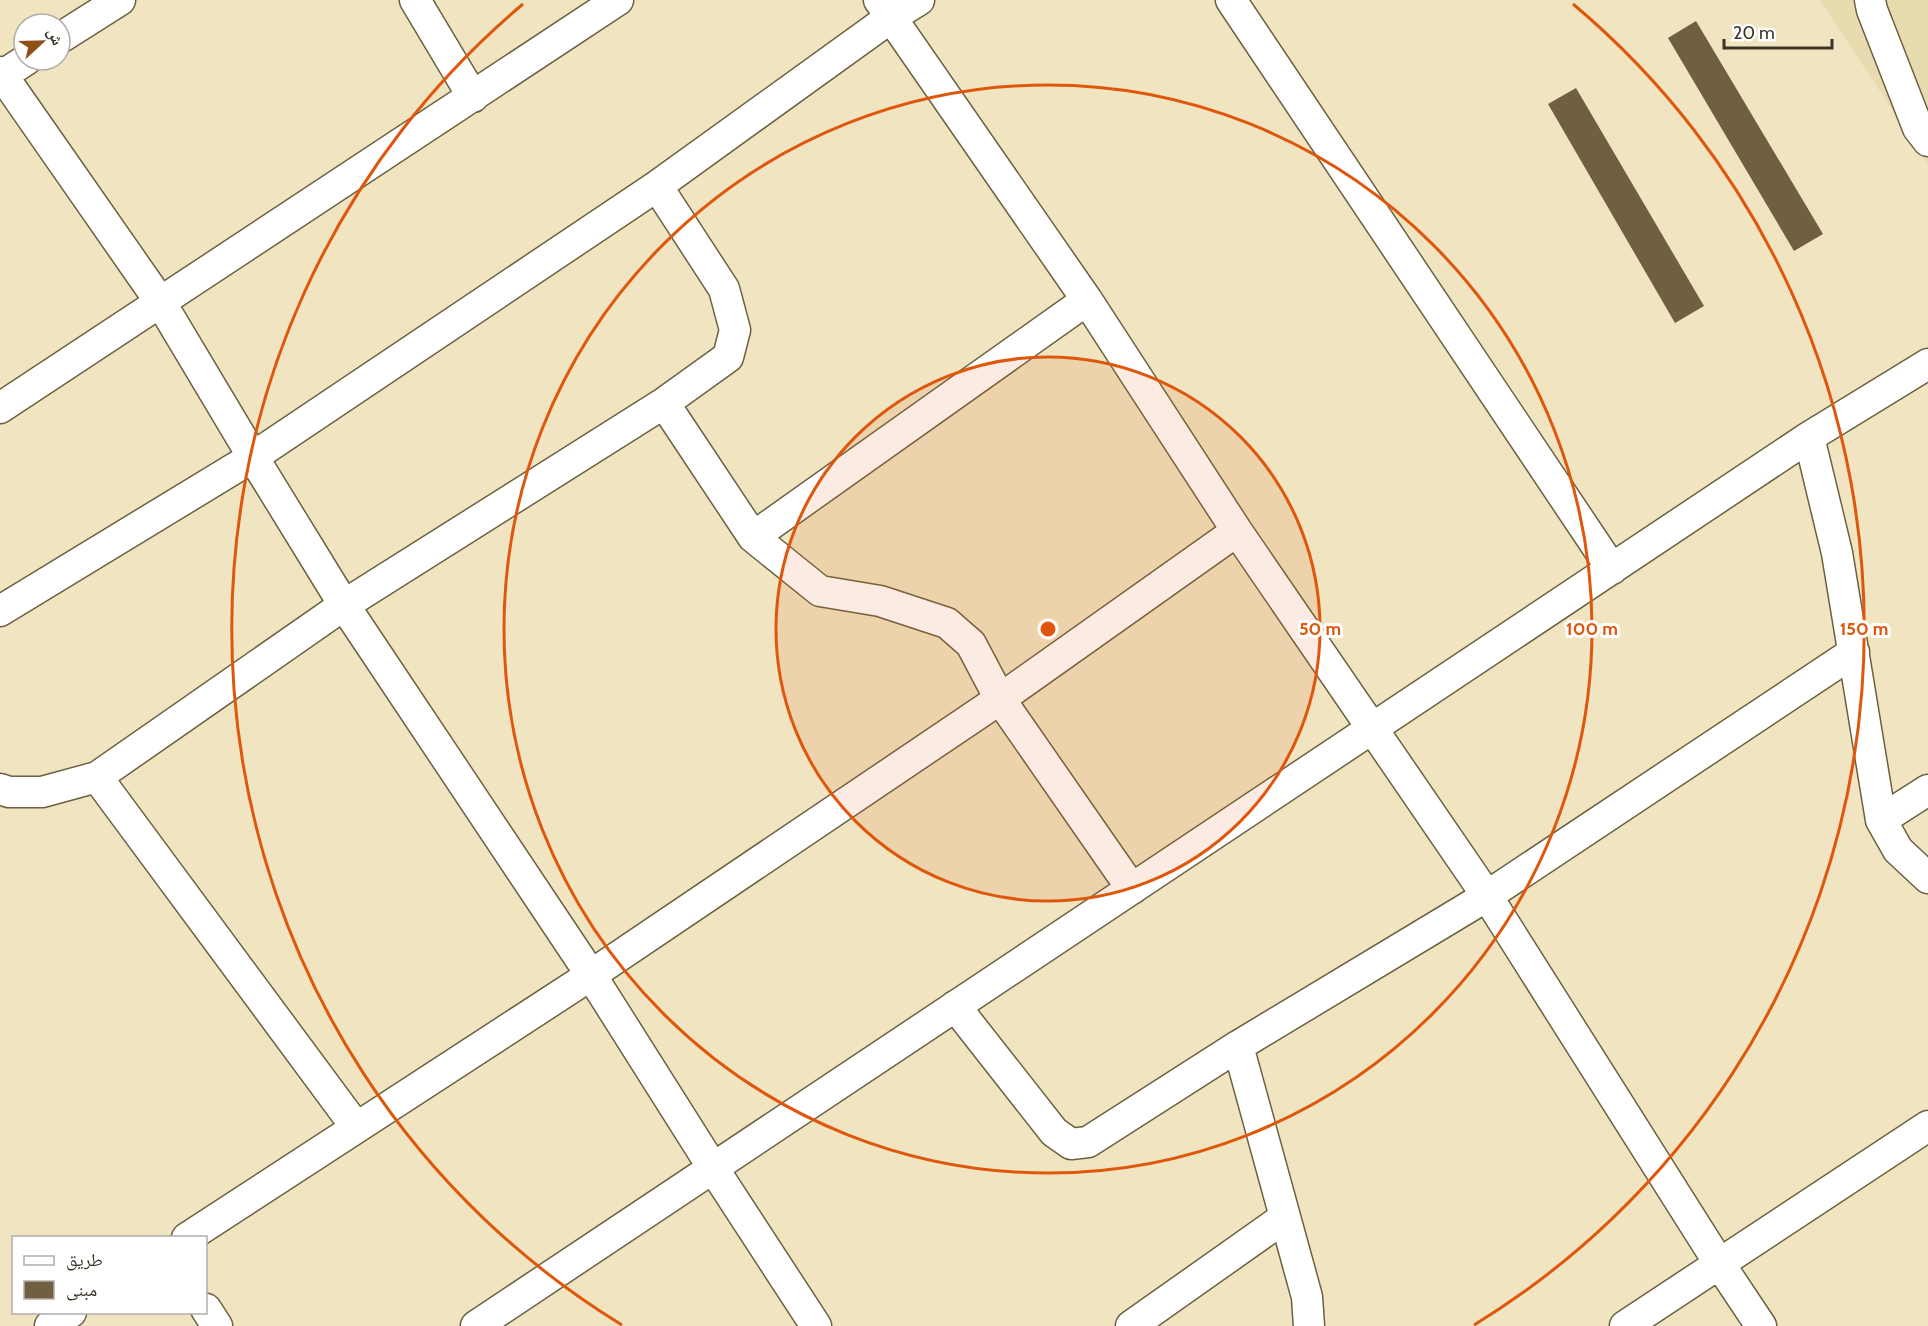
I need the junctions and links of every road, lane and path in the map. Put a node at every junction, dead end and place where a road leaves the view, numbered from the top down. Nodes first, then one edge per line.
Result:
1 (120, 0) edge
2 (415, 0) edge
3 (618, 0) edge
4 (919, 0) edge
5 (1231, 0) edge
6 (1880, 3) edge
7 (884, 9) edge
8 (72, 30) edge
9 (7, 71) edge
10 (473, 97) junction
11 (1928, 141) edge
12 (657, 186) junction
13 (1087, 300) junction
14 (161, 303) junction
15 (1928, 364) edge
16 (664, 403) junction
17 (0, 408) edge
18 (1809, 437) junction
19 (253, 457) junction
20 (1237, 531) junction
21 (753, 537) junction
22 (1612, 569) junction
23 (344, 605) junction
24 (0, 611) edge
25 (1854, 652) junction
26 (1000, 699) junction
27 (1372, 727) junction
28 (97, 777) junction
29 (0, 789) edge
30 (1928, 790) edge
31 (1881, 820) junction
32 (1928, 878) edge
33 (1132, 889) junction
34 (1487, 896) junction
35 (591, 975) junction
36 (956, 1006) junction
37 (1238, 1046) junction
38 (1928, 1126) edge
39 (356, 1127) junction
40 (713, 1168) junction
41 (1284, 1218) junction
42 (191, 1236) edge
43 (1719, 1263) junction
44 (207, 1311) edge
45 (68, 1314) edge
46 (50, 1326) edge
47 (217, 1326) edge
48 (476, 1326) edge
49 (816, 1326) edge
50 (1131, 1326) edge
51 (1309, 1326) edge
52 (1625, 1326) edge
53 (1761, 1326) edge

1 - 8 street
2 - 10 street
3 - 10 street
4 - 7 street
5 - 22 street
6 - 11 street
7 - 12 street
7 - 13 street
9 - 14 street
10 - 14 street
12 - 16 street
12 - 19 street
13 - 20 street
13 - 21 street
14 - 17 street
14 - 19 street
15 - 18 street
16 - 21 street
16 - 23 street
18 - 22 street
18 - 25 street
19 - 23 street
19 - 24 street
20 - 26 street
20 - 27 street
21 - 26 street
22 - 27 street
23 - 28 street
23 - 35 street
25 - 31 street
25 - 34 street
26 - 33 street
26 - 35 street
27 - 33 street
27 - 34 street
28 - 29 street
28 - 39 street
30 - 31 street
31 - 32 street
33 - 36 street
34 - 37 street
34 - 43 street
35 - 39 street
35 - 40 street
36 - 37 street
36 - 40 street
37 - 41 street
38 - 43 street
39 - 42 street
40 - 48 street
40 - 49 street
41 - 50 street
41 - 51 street
43 - 52 street
43 - 53 street
44 - 47 street
45 - 46 street

